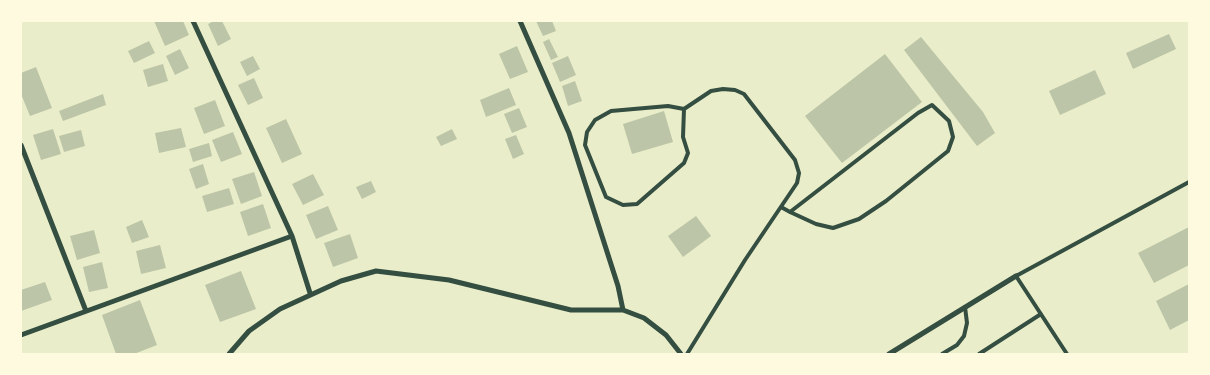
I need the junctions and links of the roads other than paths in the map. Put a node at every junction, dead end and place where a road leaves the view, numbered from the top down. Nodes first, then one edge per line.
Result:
1 (193, 21) edge
2 (520, 21) edge
3 (684, 109) junction
4 (21, 146) edge
5 (1189, 182) edge
6 (781, 207) junction
7 (790, 212) junction
8 (292, 236) junction
9 (1016, 276) junction
10 (310, 293) junction
11 (965, 307) junction
12 (622, 310) junction
13 (86, 311) junction
14 (1041, 314) junction
15 (21, 335) edge
16 (229, 354) edge
17 (681, 354) edge
18 (687, 354) edge
19 (890, 354) edge
20 (942, 354) edge
21 (979, 354) edge
22 (1067, 354) edge

1 - 8 street
2 - 12 street
3 - 3 lane
3 - 6 lane
4 - 13 street
5 - 9 lane
6 - 7 lane
6 - 18 lane
7 - 7 lane
8 - 10 street
8 - 13 street
9 - 11 street
9 - 14 lane
10 - 12 street
10 - 16 street
11 - 19 street
11 - 20 lane
12 - 17 street
13 - 15 street
14 - 21 lane
14 - 22 lane

